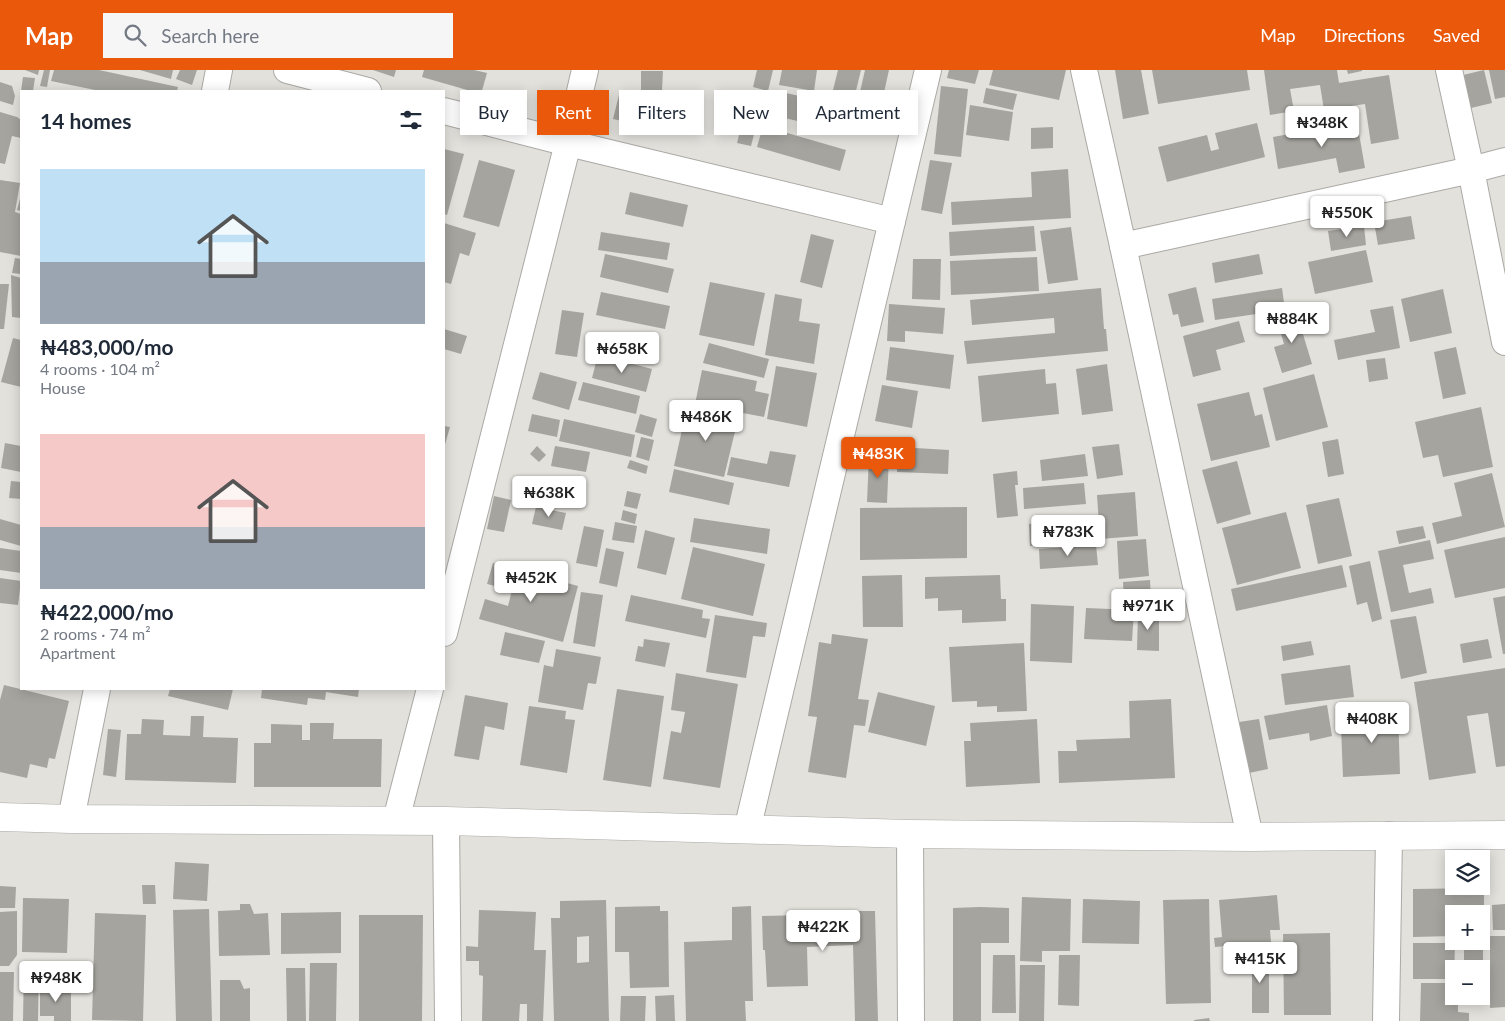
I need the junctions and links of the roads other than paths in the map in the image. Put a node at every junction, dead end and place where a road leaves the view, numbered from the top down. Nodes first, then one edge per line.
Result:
1 (219, 70) edge
2 (286, 70) edge
3 (585, 70) edge
4 (928, 70) edge
5 (1084, 70) edge
6 (1449, 70) edge
7 (215, 90) edge
8 (364, 90) edge
9 (445, 111) edge
10 (568, 143) junction
11 (1505, 161) edge
12 (1471, 170) junction
13 (892, 221) junction
14 (1123, 246) junction
15 (1505, 342) edge
16 (445, 629) edge
17 (97, 690) edge
18 (430, 690) edge
19 (0, 817) edge
20 (71, 819) junction
21 (396, 820) junction
22 (446, 821) junction
23 (747, 830) junction
24 (910, 834) junction
25 (1389, 835) junction
26 (1505, 835) edge
27 (1250, 836) junction
28 (448, 1021) edge
29 (911, 1021) edge
30 (1386, 1021) edge

1 - 7 street
2 - 8 street
3 - 10 street
4 - 13 street
5 - 14 street
6 - 12 street
9 - 10 street
10 - 13 street
10 - 16 street
11 - 12 street
12 - 14 street
12 - 15 street
13 - 23 street
14 - 27 street
17 - 20 street
18 - 21 street
19 - 20 street
20 - 21 street
21 - 22 street
22 - 23 street
22 - 28 street
23 - 24 street
24 - 27 street
24 - 29 street
25 - 26 street
25 - 27 street
25 - 30 street

